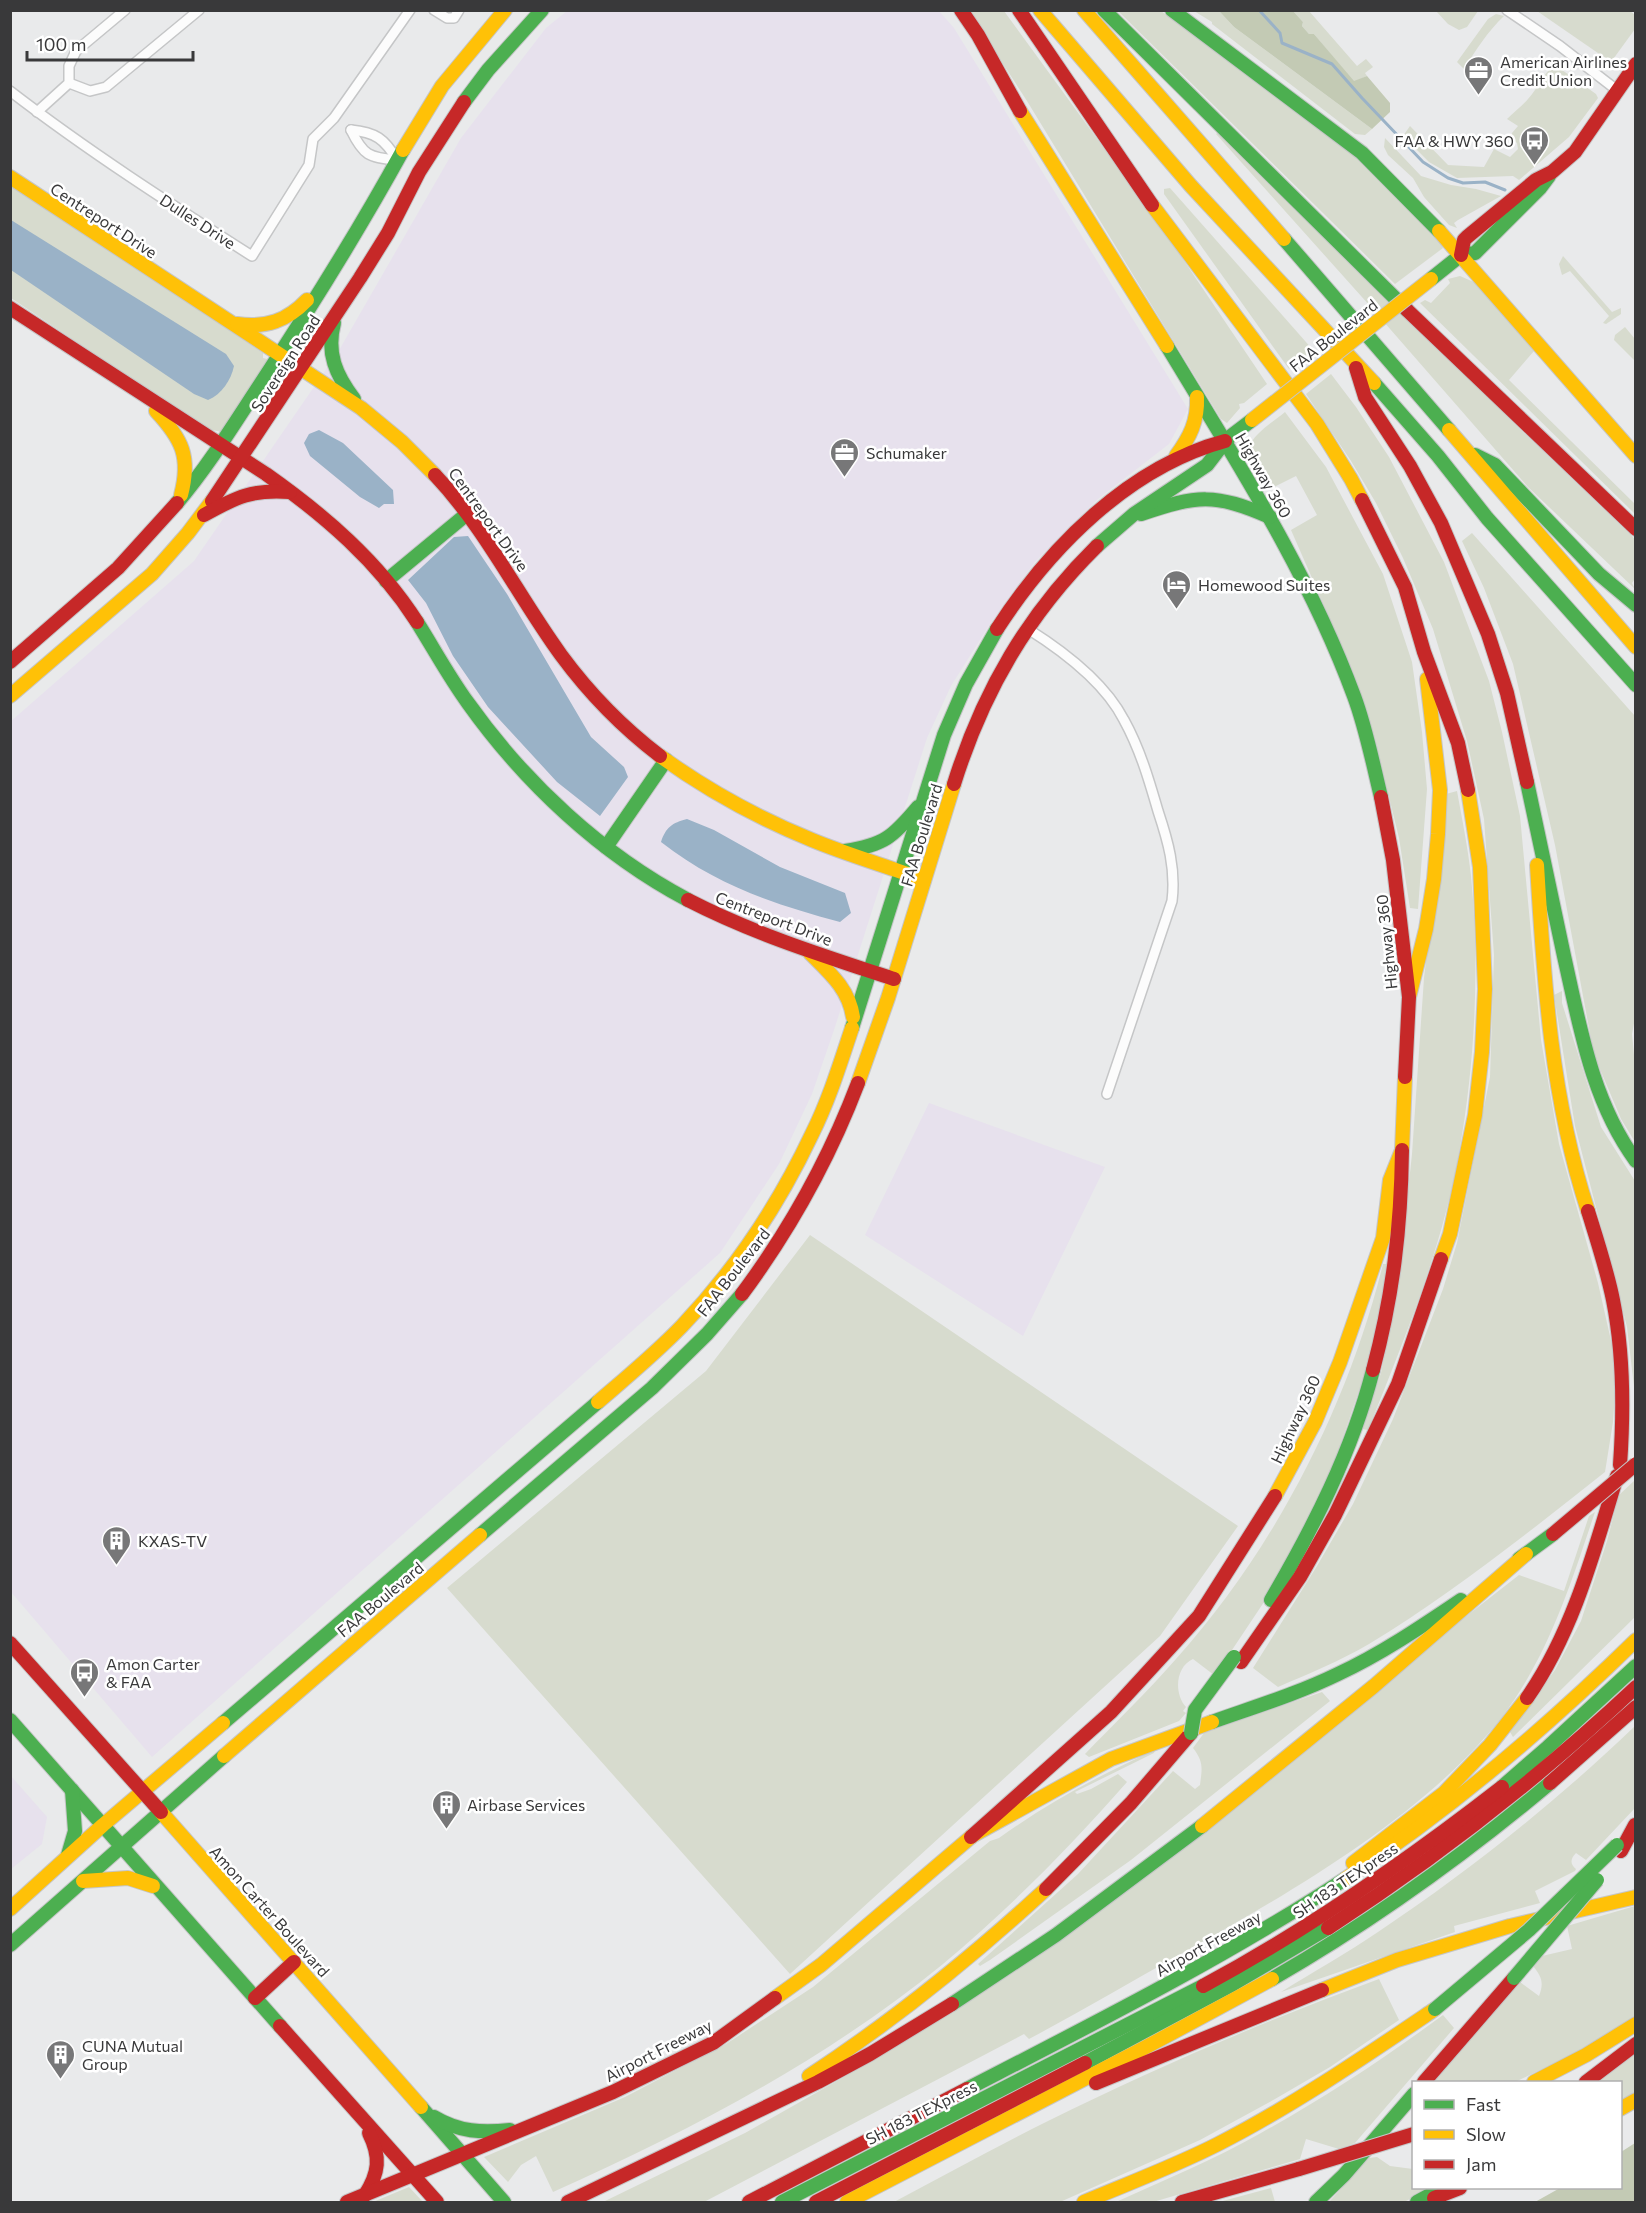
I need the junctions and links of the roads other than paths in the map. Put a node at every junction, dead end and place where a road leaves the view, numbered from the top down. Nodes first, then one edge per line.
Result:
1 (125, 10) edge
2 (199, 10) edge
3 (410, 10) edge
4 (434, 10) edge
5 (459, 10) edge
6 (505, 10) edge
7 (542, 10) edge
8 (961, 10) edge
9 (1019, 10) edge
10 (1040, 10) edge
11 (1084, 10) edge
12 (1104, 10) edge
13 (1172, 10) edge
14 (1507, 10) edge
15 (1635, 64) edge
16 (69, 83) junction
17 (10, 91) edge
18 (1618, 91) junction
19 (37, 112) junction
20 (397, 160) junction
21 (419, 172) junction
22 (10, 177) edge
23 (1461, 255) junction
24 (336, 266) junction
25 (10, 308) edge
26 (339, 310) junction
27 (232, 324) junction
28 (280, 356) junction
29 (1353, 359) junction
30 (302, 369) junction
31 (140, 394) junction
32 (1197, 395) junction
33 (361, 408) junction
34 (1225, 441) junction
35 (221, 446) junction
36 (1467, 451) junction
37 (1635, 456) edge
38 (241, 459) junction
39 (1172, 460) junction
40 (292, 493) junction
41 (180, 500) junction
42 (468, 513) junction
43 (200, 516) junction
44 (1131, 517) junction
45 (1270, 517) junction
46 (1635, 529) edge
47 (386, 581) junction
48 (1635, 606) edge
49 (1008, 613) junction
50 (1028, 629) junction
51 (1635, 647) edge
52 (1424, 652) junction
53 (10, 662) edge
54 (1635, 685) edge
55 (10, 696) edge
56 (666, 760) junction
57 (923, 800) junction
58 (1533, 811) junction
59 (606, 847) junction
60 (842, 851) junction
61 (901, 871) junction
62 (924, 880) junction
63 (806, 950) junction
64 (870, 971) junction
65 (894, 979) junction
66 (1409, 997) junction
67 (853, 1024) junction
68 (1107, 1094) dead end
69 (1402, 1149) junction
70 (1635, 1161) edge
71 (753, 1237) junction
72 (774, 1250) junction
73 (1635, 1427) edge
74 (1635, 1464) edge
75 (1620, 1465) junction
76 (1526, 1554) junction
77 (420, 1555) junction
78 (436, 1573) junction
79 (1635, 1641) edge
80 (10, 1643) edge
81 (1237, 1660) junction
82 (1635, 1666) edge
83 (1635, 1687) edge
84 (1635, 1707) edge
85 (10, 1720) edge
86 (72, 1790) junction
87 (143, 1793) junction
88 (161, 1813) junction
89 (103, 1825) junction
90 (1635, 1825) edge
91 (972, 1836) junction
92 (121, 1846) junction
93 (1619, 1848) junction
94 (63, 1862) junction
95 (83, 1881) junction
96 (1635, 1886) edge
97 (157, 1888) junction
98 (1635, 1898) edge
99 (1310, 1902) junction
100 (1597, 1905) junction
101 (10, 1909) edge
102 (10, 1945) edge
103 (294, 1962) junction
104 (255, 1998) junction
105 (1635, 2024) edge
106 (1635, 2044) edge
107 (1425, 2081) edge
108 (1536, 2081) edge
109 (1587, 2081) edge
110 (1412, 2095) edge
111 (1635, 2100) edge
112 (419, 2106) junction
113 (1622, 2108) edge
114 (361, 2118) junction
115 (1006, 2120) junction
116 (524, 2129) junction
117 (1412, 2134) edge
118 (695, 2143) junction
119 (461, 2154) junction
120 (412, 2175) junction
121 (1440, 2189) edge
122 (1455, 2189) edge
123 (365, 2195) junction
124 (347, 2202) edge
125 (437, 2202) edge
126 (504, 2202) edge
127 (568, 2202) edge
128 (749, 2202) edge
129 (782, 2202) edge
130 (816, 2202) edge
131 (847, 2202) edge
132 (1084, 2202) edge
133 (1182, 2202) edge
134 (1317, 2202) edge
135 (1417, 2202) edge
136 (1424, 2202) edge

1 - 16 street
2 - 16 street
3 - 19 street, Dulles Drive
4 - 5 street
6 - 20 main road, Sovereign Road
7 - 21 main road, Sovereign Road
8 - 32 main road, Highway 360
9 - 52 main road
10 - 29 main road
11 - 36 main road
12 - 46 main road
13 - 23 main road
14 - 18 street
15 - 18 main road, FAA Boulevard
16 - 19 street
17 - 19 street, Dulles Drive
18 - 23 main road, FAA Boulevard
20 - 20 street
20 - 21 main road
20 - 24 main road, Sovereign Road
21 - 26 main road, Sovereign Road
22 - 27 main road, Centreport Drive
23 - 34 main road, FAA Boulevard, bridge
23 - 37 main road
24 - 27 main road
24 - 28 main road, Sovereign Road
25 - 31 main road, Centreport Drive
26 - 30 main road, Sovereign Road
26 - 33 main road
27 - 28 main road, Centreport Drive
28 - 30 main road, Centreport Drive
28 - 35 main road, Sovereign Road
29 - 54 main road
29 - 58 main road
30 - 33 main road, Centreport Drive
30 - 38 main road, Sovereign Road
31 - 35 main road, Centreport Drive
31 - 41 main road
32 - 34 main road, Highway 360
32 - 39 main road
33 - 42 main road, Centreport Drive
34 - 39 main road, FAA Boulevard
34 - 44 main road, FAA Boulevard
34 - 45 main road, Highway 360
35 - 38 main road, Centreport Drive
35 - 41 main road, Sovereign Road
36 - 48 main road
36 - 51 main road
38 - 40 main road, Centreport Drive
38 - 43 main road, Sovereign Road
39 - 49 main road, FAA Boulevard
40 - 43 main road
40 - 47 main road, Centreport Drive
41 - 53 main road, Sovereign Road
42 - 47 main road
42 - 56 main road, Centreport Drive
43 - 55 main road, Sovereign Road
44 - 45 main road
44 - 50 main road, FAA Boulevard
45 - 66 main road, Highway 360
47 - 59 main road, Centreport Drive
49 - 50 main road
49 - 57 main road, FAA Boulevard
50 - 62 main road, FAA Boulevard
50 - 68 street
52 - 66 main road
52 - 81 main road
56 - 59 main road
56 - 60 main road, Centreport Drive
57 - 60 main road
57 - 61 main road, FAA Boulevard
58 - 70 main road
58 - 75 main road
59 - 63 main road, Centreport Drive
60 - 61 main road, Centreport Drive
61 - 62 main road, Centreport Drive
61 - 64 main road, FAA Boulevard
62 - 65 main road, FAA Boulevard
63 - 64 main road, Centreport Drive
63 - 67 main road
64 - 65 main road, Centreport Drive
64 - 67 main road, FAA Boulevard
65 - 72 main road, FAA Boulevard
66 - 69 main road, Highway 360
67 - 71 main road, FAA Boulevard
69 - 81 main road
69 - 91 main road, Highway 360
71 - 72 main road
71 - 77 main road, FAA Boulevard
72 - 78 main road, FAA Boulevard
73 - 75 main road
74 - 76 main road, bridge
75 - 99 main road
76 - 91 main road
76 - 118 main road
77 - 78 main road
77 - 87 main road, FAA Boulevard
78 - 88 main road, FAA Boulevard
79 - 99 main road, Airport Freeway
80 - 87 main road, Amon Carter Boulevard
81 - 118 main road
82 - 129 main road, SH 183 TEXpress
83 - 130 main road, SH 183 TEXpress
84 - 115 main road
85 - 86 main road
86 - 89 main road
86 - 94 main road
87 - 88 main road, Amon Carter Boulevard
87 - 89 main road, FAA Boulevard
88 - 92 main road, FAA Boulevard
88 - 103 main road, Amon Carter Boulevard
89 - 92 main road
89 - 94 main road, FAA Boulevard
90 - 93 main road
91 - 116 main road, Airport Freeway
92 - 95 main road, FAA Boulevard
92 - 97 main road
93 - 107 main road, bridge
93 - 132 main road, bridge
94 - 101 main road, FAA Boulevard
95 - 97 main road
95 - 102 main road, FAA Boulevard
96 - 100 main road
97 - 104 main road
98 - 100 main road
99 - 128 main road, Airport Freeway
100 - 115 main road
103 - 104 main road
103 - 112 main road, Amon Carter Boulevard
104 - 114 main road
105 - 108 main road
106 - 109 main road
110 - 134 main road
111 - 113 main road
112 - 116 main road
112 - 119 main road, Amon Carter Boulevard
114 - 120 main road
114 - 123 main road
115 - 131 main road
116 - 119 main road, Airport Freeway
117 - 133 main road, bridge
118 - 127 main road
119 - 120 main road, Airport Freeway
119 - 126 main road, Amon Carter Boulevard
120 - 123 main road, Airport Freeway
120 - 125 main road
121 - 135 main road
122 - 136 main road
123 - 124 main road, Airport Freeway

